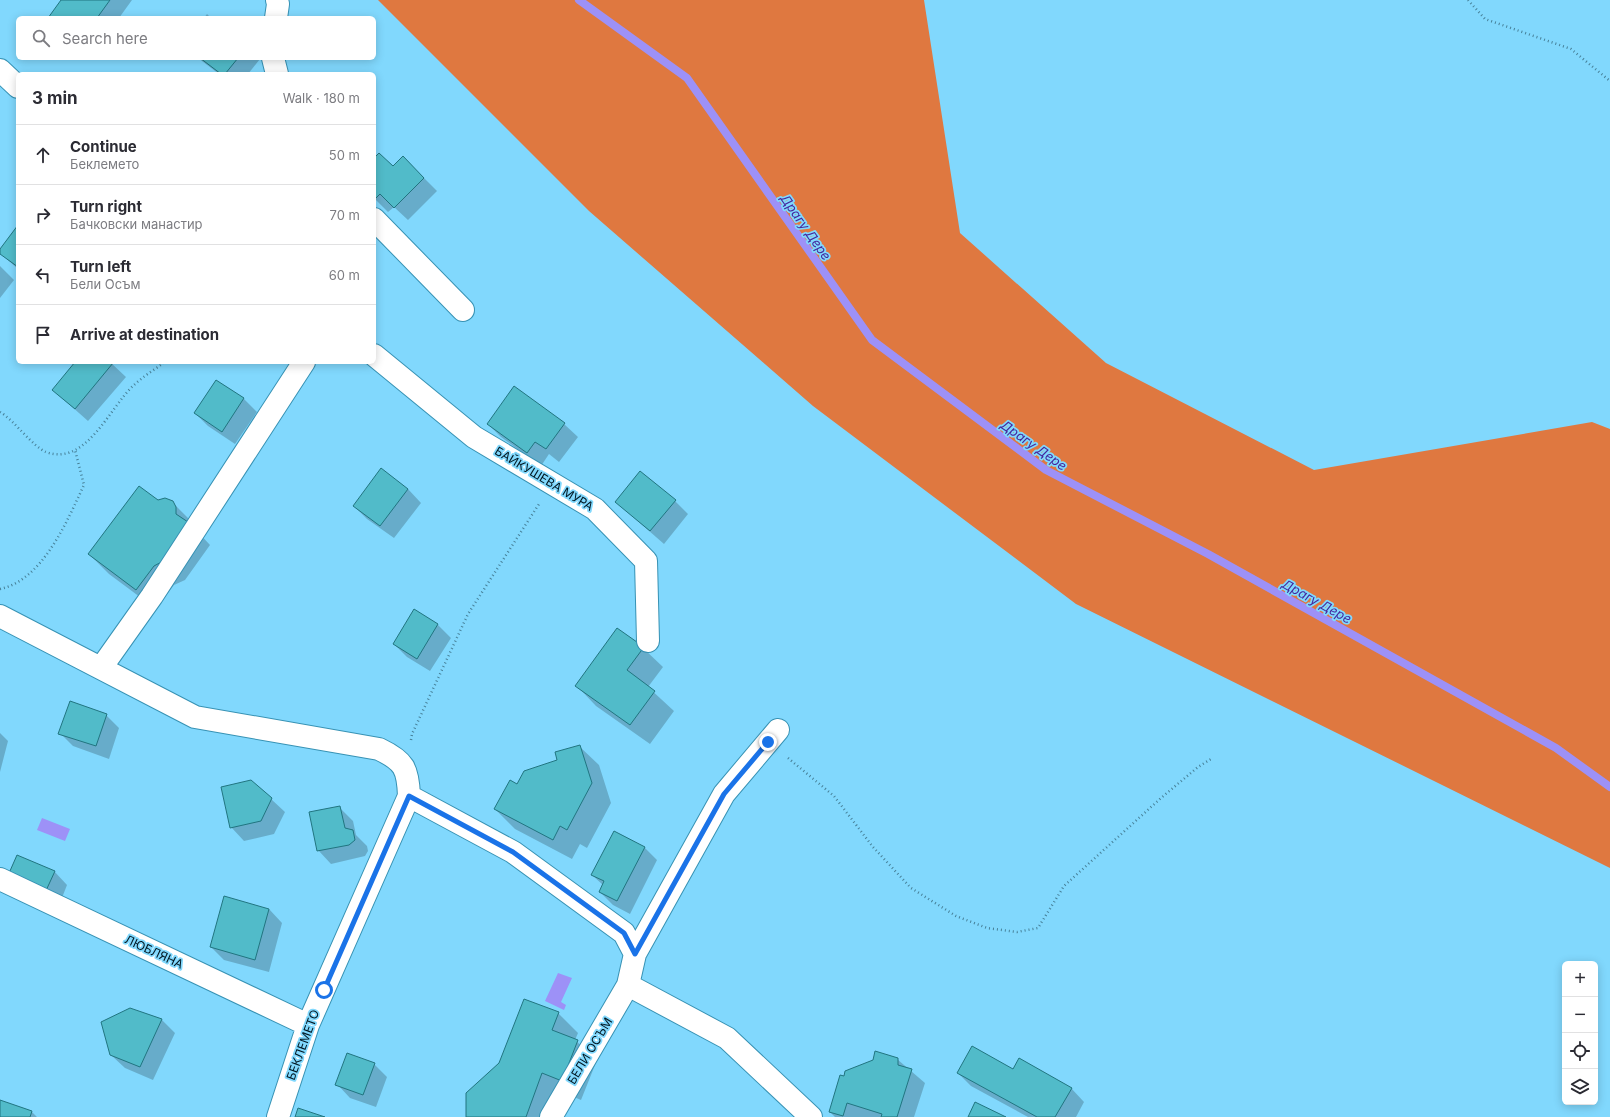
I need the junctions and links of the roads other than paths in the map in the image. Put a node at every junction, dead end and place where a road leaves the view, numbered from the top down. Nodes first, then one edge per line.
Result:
1 (277, 0) edge
2 (276, 16) edge
3 (274, 60) edge
4 (0, 70) edge
5 (276, 72) edge
6 (16, 85) edge
7 (376, 221) edge
8 (463, 310) dead end
9 (376, 357) edge
10 (303, 364) edge
11 (0, 616) edge
12 (648, 641) dead end
13 (101, 668) junction
14 (773, 736) road end
15 (408, 785) junction
16 (0, 879) edge
17 (635, 954) junction
18 (628, 985) junction
19 (308, 1025) junction
20 (280, 1111) edge
21 (551, 1117) edge
22 (811, 1117) edge

1 - 2 street
3 - 5 street
4 - 6 street
7 - 8 street
9 - 12 street, БАЙКУШЕВА МУРА
10 - 13 street
11 - 13 street
13 - 15 street
14 - 17 street
15 - 17 street
15 - 19 street, БЕКЛЕМЕТО
16 - 19 street, ЛЮБЛЯНА
17 - 18 street, БЕЛИ ОСЪМ
18 - 21 street, БЕЛИ ОСЪМ
18 - 22 street
19 - 20 street, БЕКЛЕМЕТО

